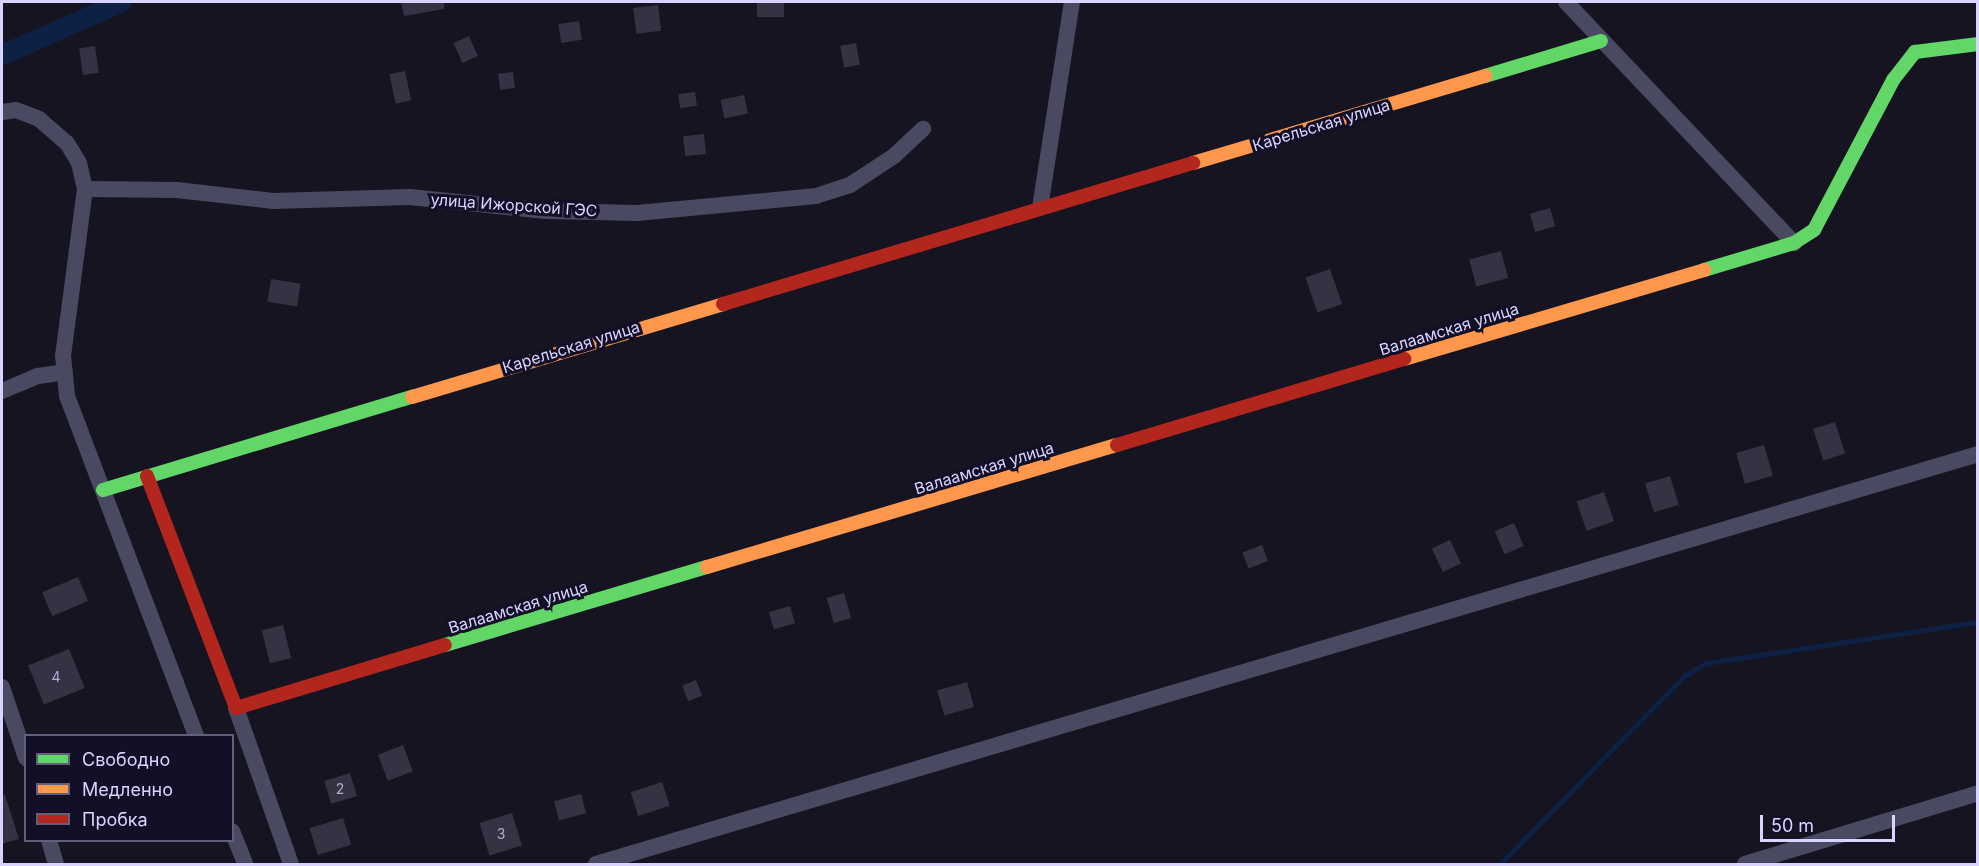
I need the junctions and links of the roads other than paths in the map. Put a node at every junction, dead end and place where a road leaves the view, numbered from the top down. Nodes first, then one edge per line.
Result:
1 (1072, 2) edge
2 (1566, 2) edge
3 (1601, 41) junction
4 (1977, 44) edge
5 (2, 112) edge
6 (923, 129) dead end
7 (85, 189) junction
8 (1040, 208) junction
9 (1794, 243) junction
10 (65, 372) junction
11 (2, 392) edge
12 (1977, 454) edge
13 (147, 476) junction
14 (103, 490) junction
15 (2, 687) edge
16 (236, 708) junction
17 (196, 734) edge
18 (24, 752) edge
19 (1977, 793) edge
20 (234, 836) edge
21 (50, 842) edge
22 (56, 864) edge
23 (245, 864) edge
24 (291, 864) edge
25 (596, 864) edge
26 (1745, 864) edge

1 - 8 street
2 - 3 street
3 - 8 street, Карельская улица
3 - 9 street
4 - 9 street, Валаамская улица
5 - 7 street
6 - 7 street, улица Ижорской ГЭС
7 - 10 street
8 - 13 street, Карельская улица
9 - 16 street, Валаамская улица
10 - 11 street
10 - 14 street
12 - 25 street
13 - 14 street, Карельская улица
13 - 16 street
14 - 17 street
15 - 18 street
16 - 24 street
19 - 26 street
20 - 23 street
21 - 22 street

